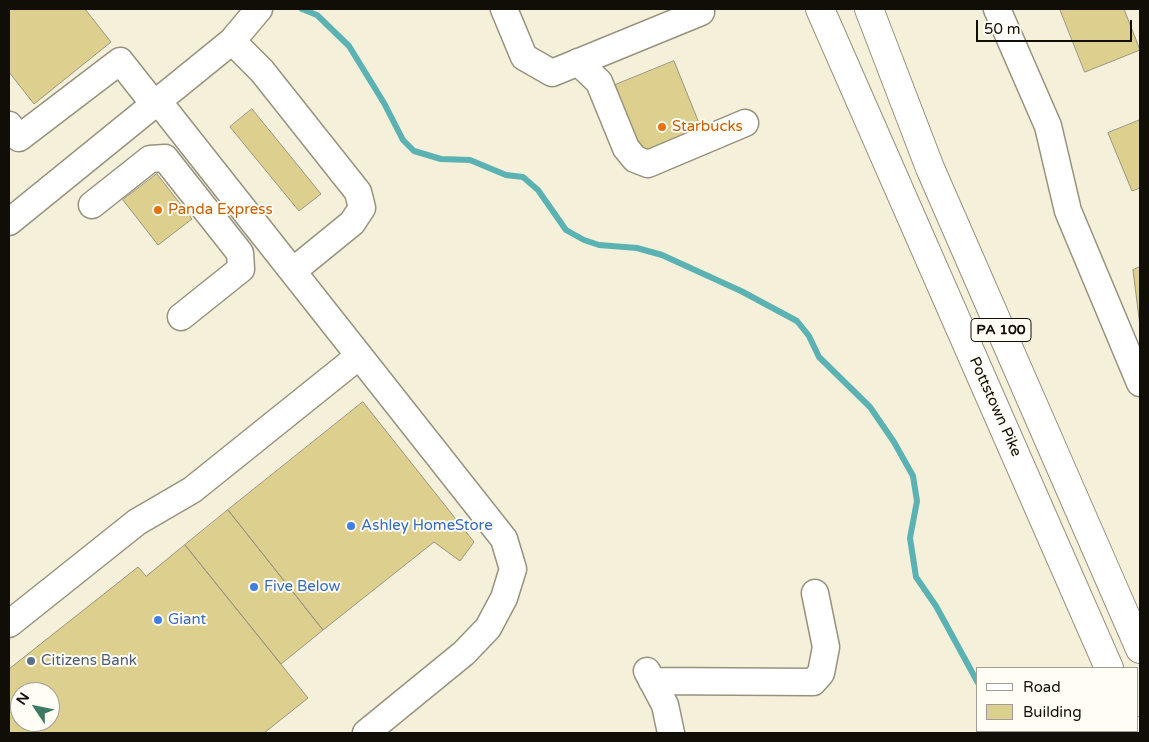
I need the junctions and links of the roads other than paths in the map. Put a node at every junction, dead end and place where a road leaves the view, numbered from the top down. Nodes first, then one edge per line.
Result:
1 (259, 9) edge
2 (504, 9) edge
3 (700, 9) edge
4 (820, 9) edge
5 (869, 9) edge
6 (998, 9) edge
7 (232, 41) junction
8 (578, 62) junction
9 (156, 102) junction
10 (745, 124) dead end
11 (9, 125) edge
12 (92, 205) dead end
13 (9, 222) edge
14 (292, 271) junction
15 (182, 317) dead end
16 (360, 356) junction
17 (1140, 383) edge
18 (815, 593) dead end
19 (9, 624) edge
20 (1140, 648) edge
21 (1109, 667) edge
22 (366, 733) edge
23 (671, 733) edge

1 - 7 street
2 - 8 street
3 - 8 street
4 - 21 highway, Pottstown Pike / PA 100
5 - 20 highway, PA 100
6 - 17 street
7 - 9 street
7 - 14 street
8 - 10 street
9 - 11 street
9 - 13 street
9 - 14 street
12 - 15 street
14 - 16 street
16 - 19 street
16 - 22 street
18 - 23 street

